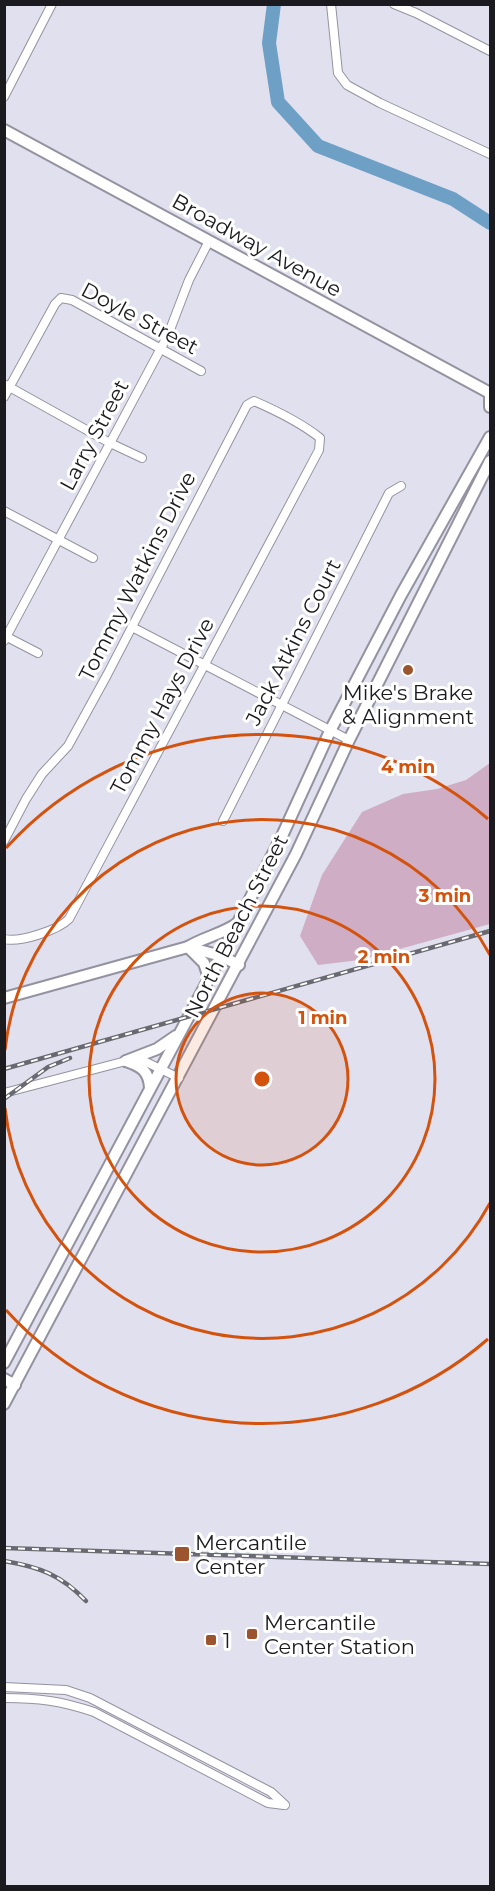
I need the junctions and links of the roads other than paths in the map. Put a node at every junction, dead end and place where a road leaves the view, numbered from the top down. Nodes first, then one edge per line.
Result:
1 (52, 4) edge
2 (331, 4) edge
3 (394, 4) edge
4 (490, 51) edge
5 (4, 97) edge
6 (4, 130) edge
7 (490, 154) edge
8 (209, 241) junction
9 (160, 349) junction
10 (201, 371) dead end
11 (7, 385) edge
12 (490, 393) edge
13 (4, 397) edge
14 (490, 407) edge
15 (490, 437) edge
16 (110, 443) junction
17 (320, 450) joint
18 (142, 459) dead end
19 (490, 461) edge
20 (401, 486) dead end
21 (4, 511) edge
22 (59, 540) junction
23 (93, 558) dead end
24 (401, 595) junction
25 (419, 605) junction
26 (132, 627) junction
27 (5, 638) edge
28 (38, 653) dead end
29 (204, 663) junction
30 (281, 704) junction
31 (330, 731) junction
32 (349, 740) junction
33 (223, 821) dead end
34 (4, 841) edge
35 (238, 922) junction
36 (4, 939) edge
37 (188, 947) junction
38 (221, 956) junction
39 (239, 965) junction
40 (208, 978) junction
41 (4, 998) edge
42 (178, 1034) junction
43 (126, 1061) junction
44 (160, 1068) junction
45 (179, 1078) junction
46 (150, 1088) junction
47 (4, 1093) edge
48 (67, 1246) junction
49 (85, 1254) junction
50 (4, 1363) edge
51 (4, 1379) edge
52 (15, 1385) junction
53 (4, 1404) edge
54 (4, 1687) edge
55 (4, 1698) edge

1 - 5 street
2 - 7 street
3 - 4 street
6 - 8 main road, Broadway Avenue
8 - 9 street, Larry Street
8 - 12 main road, Broadway Avenue
9 - 10 street, Doyle Street
9 - 11 street, Doyle Street
9 - 16 street, Larry Street
11 - 13 street
11 - 16 street
12 - 14 main road
15 - 24 main road, North Beach Street
16 - 18 street
16 - 22 street, Larry Street
17 - 26 street, Tommy Watkins Drive
17 - 29 street, Tommy Hays Drive
19 - 25 main road, North Beach Street
20 - 30 street, Jack Atkins Court
21 - 22 street
22 - 23 street
22 - 27 street, Larry Street
24 - 25 main road
24 - 31 main road, North Beach Street
25 - 32 main road, North Beach Street
26 - 29 street
26 - 34 street, Tommy Watkins Drive
27 - 28 street
29 - 30 street
29 - 36 street, Tommy Hays Drive
30 - 31 street
30 - 33 street, Jack Atkins Court
31 - 32 street
31 - 35 main road, North Beach Street
32 - 39 main road, North Beach Street
35 - 37 main road
35 - 38 main road, North Beach Street
37 - 38 main road
37 - 40 main road
37 - 41 main road
38 - 39 main road
38 - 40 main road, North Beach Street
39 - 45 main road, North Beach Street
40 - 42 main road, North Beach Street
42 - 43 main road
42 - 44 main road, North Beach Street
43 - 44 street
43 - 46 main road
43 - 47 street
44 - 45 street
44 - 46 main road, North Beach Street
45 - 49 main road, North Beach Street
46 - 48 main road, North Beach Street
48 - 49 main road
48 - 50 main road, North Beach Street
49 - 52 main road, North Beach Street
51 - 52 main road
52 - 53 main road, North Beach Street
54 - 55 street

